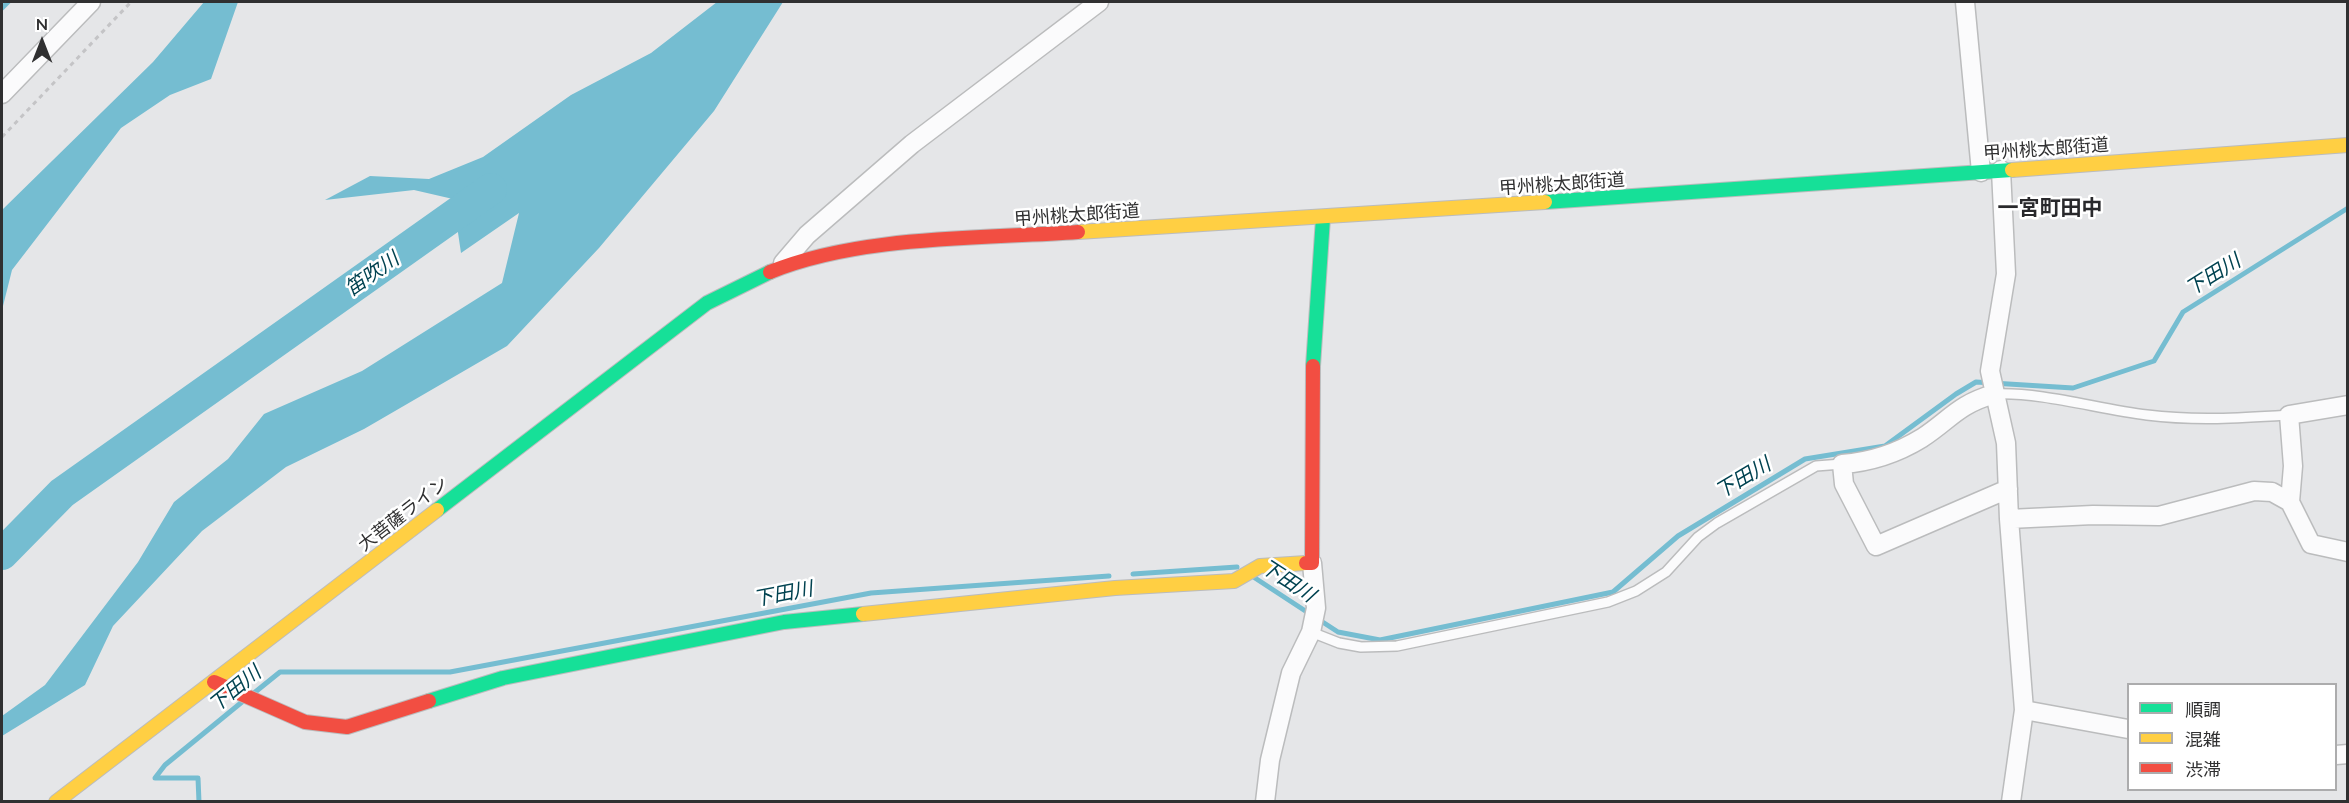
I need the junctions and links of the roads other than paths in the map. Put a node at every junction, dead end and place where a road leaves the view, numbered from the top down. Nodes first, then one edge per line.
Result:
1 (91, 2) edge
2 (1099, 2) edge
3 (1965, 2) edge
4 (2, 94) edge
5 (2348, 145) edge
6 (2001, 170) junction
7 (1981, 172) junction
8 (1323, 218) junction
9 (780, 266) junction
10 (1994, 394) junction
11 (2348, 405) edge
12 (2289, 415) junction
13 (1842, 464) junction
14 (2008, 489) junction
15 (2290, 502) junction
16 (2009, 519) junction
17 (2348, 552) edge
18 (1312, 563) junction
19 (1311, 630) junction
20 (214, 682) junction
21 (2024, 710) junction
22 (2127, 729) edge
23 (56, 801) edge
24 (1265, 801) edge
25 (2011, 801) edge

1 - 4 street
2 - 9 street
3 - 7 street
5 - 6 main road, 甲州桃太郎街道
6 - 7 main road, 甲州桃太郎街道
6 - 10 street
7 - 8 main road, 甲州桃太郎街道
8 - 9 main road, 甲州桃太郎街道
8 - 18 main road
9 - 20 main road, 大菩薩ライン
10 - 12 lane
10 - 13 street
10 - 14 street
11 - 12 street
12 - 15 street
13 - 14 street
13 - 19 lane
14 - 16 street
15 - 16 street
15 - 17 street
16 - 21 street
18 - 19 street
18 - 20 main road
19 - 24 street
20 - 23 main road, 大菩薩ライン
21 - 22 street
21 - 25 street

